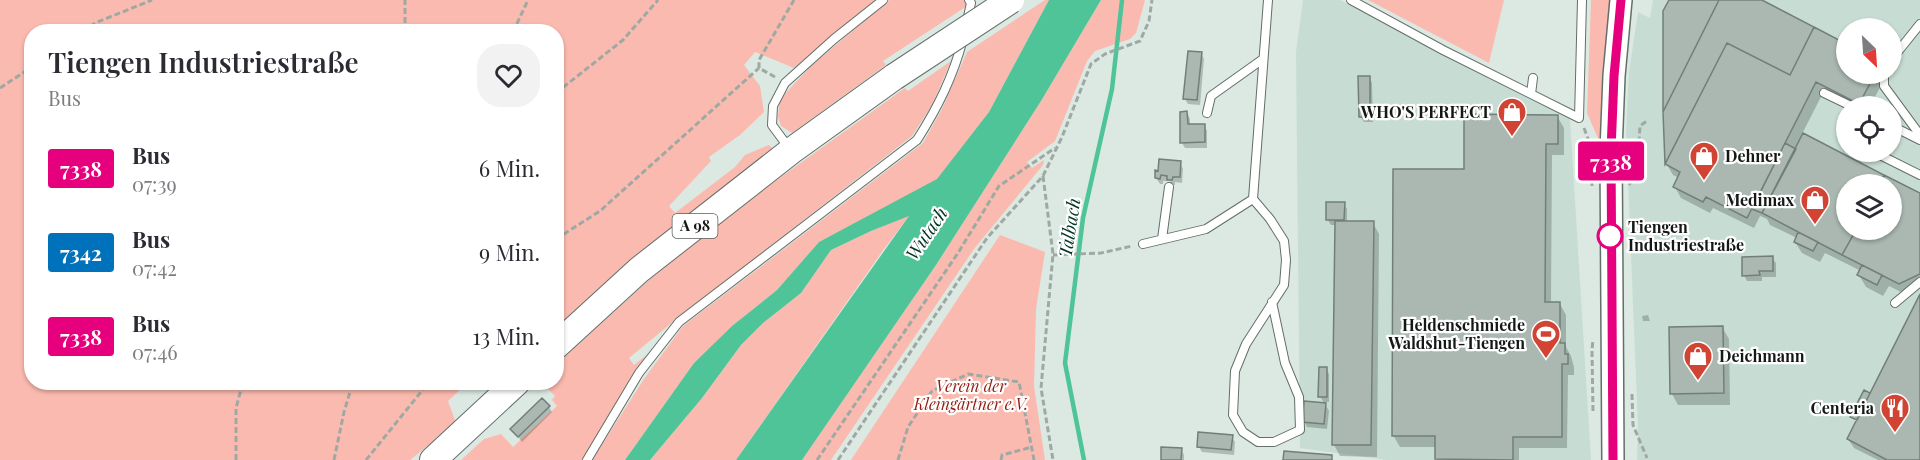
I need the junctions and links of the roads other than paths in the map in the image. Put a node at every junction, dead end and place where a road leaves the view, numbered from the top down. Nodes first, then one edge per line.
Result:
1 (883, 0) edge
2 (969, 0) edge
3 (1011, 0) edge
4 (1268, 0) edge
5 (1351, 0) edge
6 (1576, 0) edge
7 (1582, 0) edge
8 (1621, 0) edge
9 (1920, 24) edge
10 (1902, 46) edge
11 (1263, 59) junction
12 (1533, 78) dead end
13 (1884, 84) edge
14 (1824, 93) dead end
15 (1532, 94) junction
16 (1836, 99) edge
17 (1207, 113) dead end
18 (1902, 131) edge
19 (1920, 135) edge
20 (1920, 140) edge
21 (791, 151) junction
22 (1894, 162) edge
23 (1920, 175) edge
24 (1168, 187) dead end
25 (1253, 199) junction
26 (1162, 239) junction
27 (1143, 244) road end
28 (1920, 282) edge
29 (1272, 302) junction
30 (1895, 303) dead end
31 (564, 339) edge
32 (508, 390) edge
33 (433, 460) edge
34 (587, 460) edge
35 (1613, 460) edge

1 - 21 lane
2 - 34 lane
3 - 21 highway, A 98, bridge
4 - 11 lane
5 - 15 lane
6 - 7 lane
7 - 15 lane
8 - 35 main road
9 - 10 lane
11 - 17 lane
11 - 25 lane
12 - 15 lane
13 - 19 lane
14 - 16 lane
18 - 20 lane
21 - 31 highway, A 98
22 - 23 lane
24 - 26 lane
25 - 26 lane
25 - 29 lane
26 - 27 lane
28 - 30 lane
29 - 29 lane
32 - 33 highway

